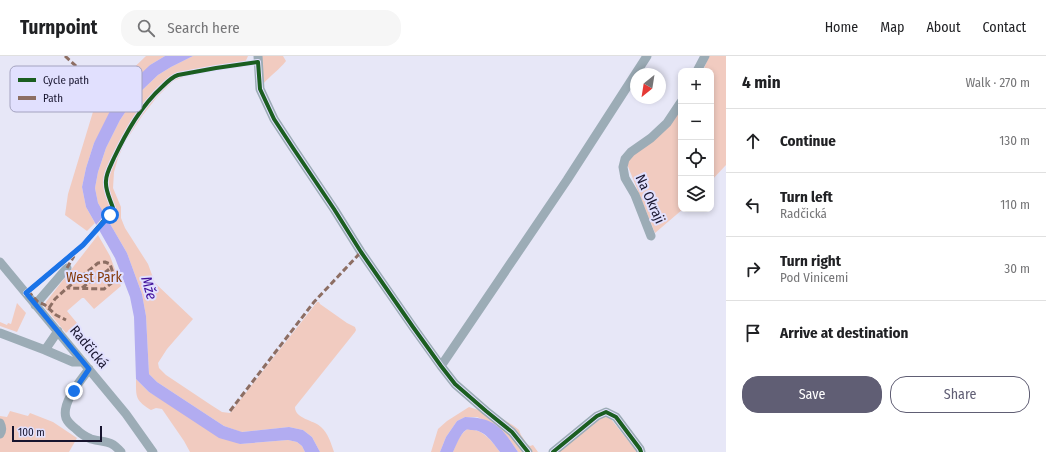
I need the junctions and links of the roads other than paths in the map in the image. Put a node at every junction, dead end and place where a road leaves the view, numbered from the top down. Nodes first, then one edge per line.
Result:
1 (258, 56) edge
2 (647, 56) edge
3 (705, 56) edge
4 (699, 68) edge
5 (680, 104) edge
6 (651, 236) dead end
7 (0, 262) edge
8 (67, 268) dead end
9 (36, 305) junction
10 (58, 331) junction
11 (0, 334) edge
12 (45, 350) junction
13 (86, 366) junction
14 (441, 366) junction
15 (0, 423) edge
16 (0, 434) edge
17 (121, 452) edge
18 (153, 452) edge
19 (528, 452) edge
20 (554, 452) edge
21 (641, 452) edge

1 - 14 street
2 - 14 street
3 - 4 street
5 - 6 street, Na Okraji
7 - 9 street, Radčická
8 - 9 street
9 - 10 street, Radčická
10 - 12 street
10 - 13 street, Radčická
11 - 12 street
12 - 13 street
13 - 17 street
13 - 18 street, Radčická
14 - 19 street
15 - 16 street
20 - 21 street

